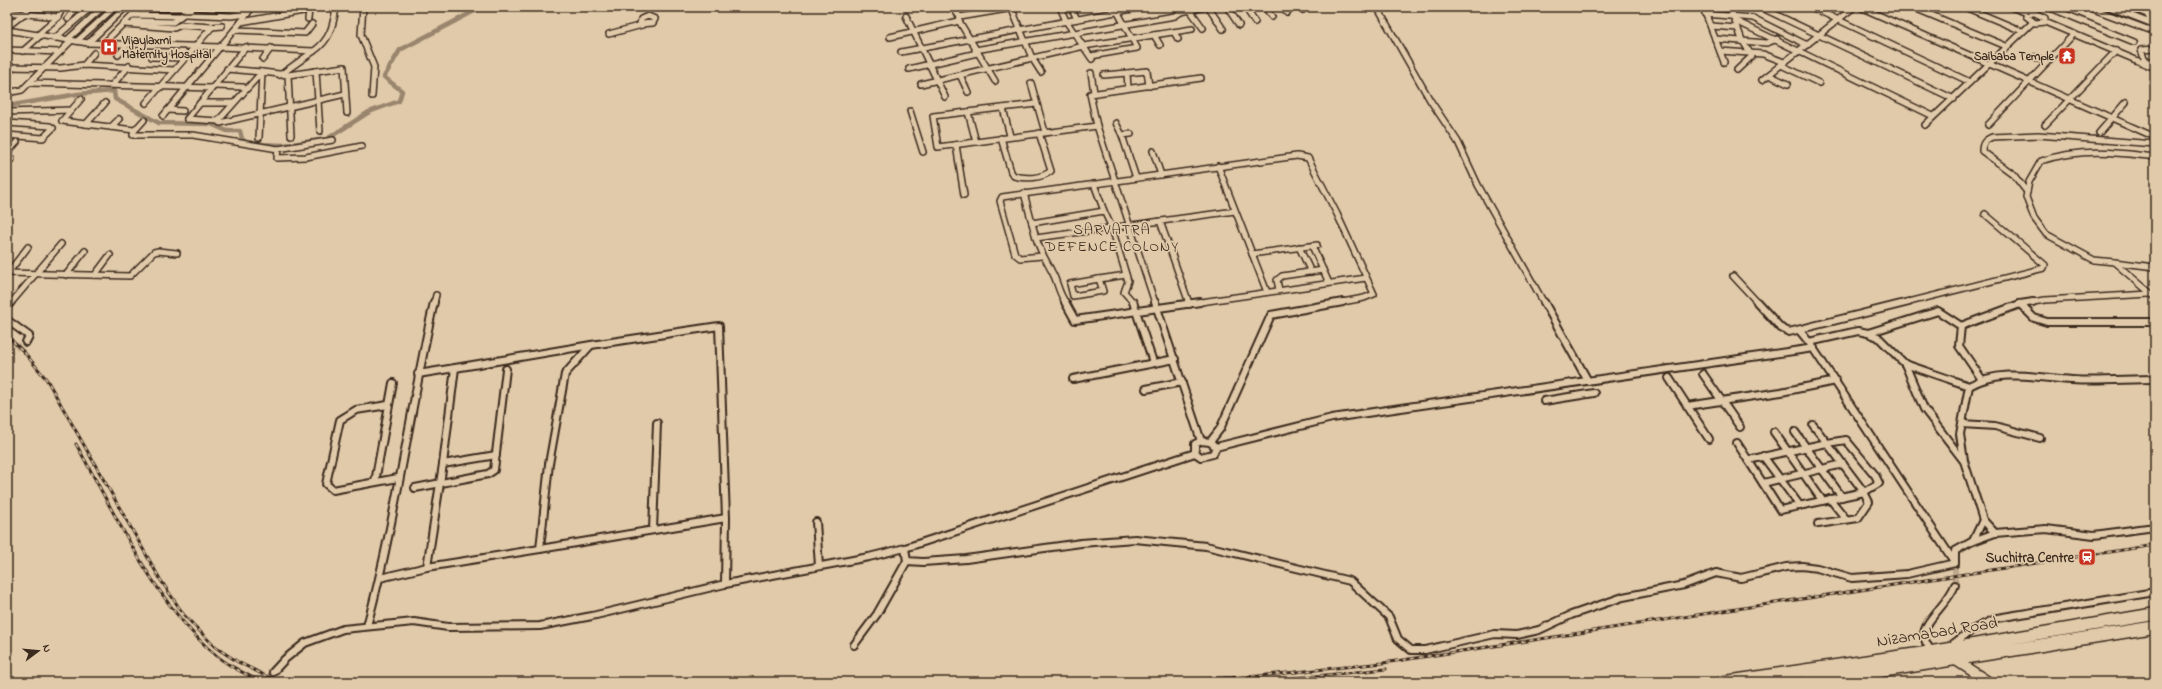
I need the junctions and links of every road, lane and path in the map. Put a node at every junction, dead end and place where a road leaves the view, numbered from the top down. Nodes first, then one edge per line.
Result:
1 (29, 7) edge
2 (47, 7) edge
3 (63, 7) edge
4 (77, 7) edge
5 (90, 7) edge
6 (103, 7) edge
7 (115, 7) edge
8 (126, 7) edge
9 (140, 7) edge
10 (198, 7) edge
11 (315, 7) edge
12 (330, 7) edge
13 (336, 7) edge
14 (363, 7) edge
15 (1019, 7) edge
16 (1060, 7) edge
17 (1071, 7) edge
18 (1143, 7) edge
19 (1206, 7) edge
20 (1227, 7) edge
21 (1244, 7) edge
22 (1265, 7) edge
23 (1283, 7) edge
24 (1378, 7) edge
25 (1703, 7) edge
26 (1730, 7) edge
27 (1760, 7) edge
28 (1811, 7) edge
29 (1854, 7) edge
30 (1860, 7) edge
31 (1912, 7) edge
32 (1965, 7) edge
33 (2011, 7) edge
34 (2047, 7) edge
35 (2088, 7) edge
36 (2109, 7) edge
37 (2129, 7) edge
38 (193, 8) edge
39 (953, 8) dead end
40 (1011, 8) edge
41 (1194, 8) edge
42 (1116, 9) edge
43 (309, 10) junction
44 (2149, 10) dead end
45 (2155, 11) edge
46 (7, 12) edge
47 (25, 13) junction
48 (1287, 13) dead end
49 (2028, 13) junction
50 (247, 14) junction
51 (1706, 14) junction
52 (2039, 14) junction
53 (133, 15) junction
54 (183, 15) junction
55 (906, 16) dead end
56 (1733, 16) junction
57 (48, 17) junction
58 (58, 17) junction
59 (1272, 17) dead end
60 (68, 19) dead end
61 (308, 19) dead end
62 (959, 19) junction
63 (1077, 19) junction
64 (1066, 21) junction
65 (1736, 21) junction
66 (1838, 21) junction
67 (242, 22) junction
68 (1255, 22) dead end
69 (2033, 22) junction
70 (2045, 22) junction
71 (125, 23) junction
72 (312, 24) dead end
73 (642, 25) dead end
74 (1239, 25) dead end
75 (212, 26) junction
76 (222, 26) dead end
77 (1125, 26) junction
78 (1711, 26) junction
79 (2154, 26) edge
80 (1203, 28) dead end
81 (1738, 28) junction
82 (7, 29) edge
83 (1019, 29) junction
84 (1192, 29) dead end
85 (1223, 29) dead end
86 (235, 30) junction
87 (913, 30) junction
88 (2022, 31) junction
89 (1174, 32) junction
90 (2155, 32) edge
91 (1076, 33) junction
92 (40, 34) junction
93 (609, 34) dead end
94 (2074, 34) junction
95 (1154, 35) junction
96 (890, 36) dead end
97 (1819, 36) junction
98 (55, 38) junction
99 (969, 38) junction
100 (1132, 38) junction
101 (1178, 39) dead end
102 (1715, 39) junction
103 (1777, 39) junction
104 (73, 40) junction
105 (1742, 40) junction
106 (1025, 41) junction
107 (2134, 42) dead end
108 (88, 43) junction
109 (103, 44) junction
110 (128, 44) junction
111 (1160, 45) dead end
112 (1807, 45) junction
113 (195, 46) junction
114 (1084, 46) junction
115 (2006, 46) junction
116 (220, 47) junction
117 (246, 47) junction
118 (921, 47) junction
119 (271, 48) junction
120 (2155, 49) edge
121 (7, 50) edge
122 (314, 50) junction
123 (23, 51) junction
124 (1720, 51) junction
125 (1798, 51) junction
126 (2116, 51) junction
127 (60, 52) junction
128 (901, 52) dead end
129 (976, 52) junction
130 (94, 53) dead end
131 (1750, 53) junction
132 (118, 55) dead end
133 (152, 56) dead end
134 (2035, 57) dead end
135 (185, 58) junction
136 (263, 58) dead end
137 (1032, 58) junction
138 (2143, 61) junction
139 (2155, 61) edge
140 (1724, 62) dead end
141 (2047, 62) junction
142 (1783, 63) junction
143 (929, 64) junction
144 (84, 65) junction
145 (1988, 65) junction
146 (129, 66) junction
147 (7, 68) edge
148 (14, 68) junction
149 (986, 68) junction
150 (2155, 68) edge
151 (43, 69) junction
152 (227, 69) junction
153 (910, 69) dead end
154 (174, 70) junction
155 (1737, 70) dead end
156 (316, 71) junction
157 (262, 72) junction
158 (1041, 72) dead end
159 (1091, 72) dead end
160 (1127, 73) junction
161 (7, 74) edge
162 (1769, 74) junction
163 (280, 75) junction
164 (288, 75) junction
165 (960, 75) junction
166 (1104, 75) dead end
167 (1201, 78) dead end
168 (938, 80) junction
169 (1762, 80) dead end
170 (995, 81) dead end
171 (1970, 82) junction
172 (2028, 82) junction
173 (29, 83) junction
174 (1031, 83) dead end
175 (1819, 83) dead end
176 (113, 84) junction
177 (921, 84) dead end
178 (1788, 84) dead end
179 (160, 86) junction
180 (1149, 86) junction
181 (187, 87) junction
182 (213, 87) junction
183 (243, 87) dead end
184 (1128, 88) junction
185 (968, 92) dead end
186 (1094, 92) junction
187 (7, 93) edge
188 (346, 94) junction
189 (372, 96) dead end
190 (945, 97) dead end
191 (80, 99) dead end
192 (1954, 99) junction
193 (2070, 99) junction
194 (317, 100) junction
195 (2126, 102) dead end
196 (105, 103) dead end
197 (146, 103) dead end
198 (200, 103) junction
199 (233, 103) junction
200 (1036, 104) junction
201 (290, 107) junction
202 (1004, 108) junction
203 (71, 110) junction
204 (168, 110) junction
205 (183, 111) dead end
206 (7, 112) edge
207 (910, 112) dead end
208 (968, 112) junction
209 (347, 113) dead end
210 (259, 114) junction
211 (163, 116) dead end
212 (1933, 116) junction
213 (119, 118) dead end
214 (2111, 118) junction
215 (144, 120) dead end
216 (218, 121) junction
217 (1116, 123) dead end
218 (8, 124) edge
219 (86, 124) junction
220 (1925, 125) dead end
221 (1988, 125) dead end
222 (2045, 125) dead end
223 (1097, 126) junction
224 (112, 127) junction
225 (135, 130) junction
226 (320, 131) dead end
227 (1045, 132) junction
228 (1039, 133) junction
229 (2099, 133) dead end
230 (1131, 134) dead end
231 (7, 135) edge
232 (291, 135) dead end
233 (1122, 135) junction
234 (1010, 136) junction
235 (2155, 137) edge
236 (259, 138) dead end
237 (1001, 138) junction
238 (333, 140) dead end
239 (17, 142) dead end
240 (976, 142) junction
241 (2155, 144) edge
242 (956, 145) junction
243 (362, 146) dead end
244 (278, 150) junction
245 (1153, 151) dead end
246 (923, 152) dead end
247 (7, 153) edge
248 (2155, 157) edge
249 (1218, 166) junction
250 (1161, 175) junction
251 (1136, 178) junction
252 (1116, 181) junction
253 (1094, 184) junction
254 (2027, 192) junction
255 (1024, 193) junction
256 (964, 195) dead end
257 (1104, 211) junction
258 (1235, 211) junction
259 (1985, 214) dead end
260 (1160, 221) junction
261 (1032, 223) junction
262 (1130, 225) junction
263 (1112, 228) junction
264 (1036, 238) junction
265 (61, 244) dead end
266 (28, 247) dead end
267 (1299, 247) junction
268 (85, 251) dead end
269 (177, 253) dead end
270 (1252, 254) junction
271 (110, 255) dead end
272 (1042, 256) junction
273 (2114, 262) junction
274 (2155, 267) edge
275 (1323, 270) junction
276 (1311, 272) junction
277 (8, 273) edge
278 (36, 274) junction
279 (66, 275) junction
280 (1126, 275) junction
281 (95, 276) junction
282 (1733, 276) dead end
283 (1366, 278) junction
284 (1099, 279) junction
285 (1329, 283) junction
286 (1279, 290) junction
287 (1267, 292) junction
288 (436, 295) dead end
289 (2152, 296) edge
290 (1189, 304) junction
291 (2020, 304) junction
292 (7, 307) edge
293 (1158, 309) junction
294 (1136, 311) junction
295 (7, 320) edge
296 (2155, 322) edge
297 (1961, 326) junction
298 (1799, 330) junction
299 (1868, 332) junction
300 (26, 342) dead end
301 (1809, 342) junction
302 (591, 344) junction
303 (1814, 348) junction
304 (1175, 359) junction
305 (1153, 362) junction
306 (1905, 364) junction
307 (455, 368) junction
308 (506, 369) dead end
309 (418, 374) junction
310 (1703, 374) dead end
311 (1669, 378) dead end
312 (1981, 378) junction
313 (1073, 379) dead end
314 (2155, 379) edge
315 (1588, 381) junction
316 (1836, 381) junction
317 (1182, 382) junction
318 (393, 383) dead end
319 (1969, 386) junction
320 (1146, 389) dead end
321 (1594, 393) dead end
322 (1544, 401) dead end
323 (1722, 401) junction
324 (388, 405) junction
325 (1687, 406) junction
326 (658, 423) dead end
327 (1962, 424) junction
328 (1813, 425) dead end
329 (1740, 427) dead end
330 (1774, 432) dead end
331 (1795, 432) dead end
332 (2040, 438) dead end
333 (1709, 439) dead end
334 (1201, 441) junction
335 (1210, 442) junction
336 (1737, 443) dead end
337 (1827, 443) junction
338 (1216, 447) junction
339 (1806, 448) junction
340 (1787, 451) junction
341 (1195, 453) junction
342 (496, 455) junction
343 (1764, 456) junction
344 (1748, 460) junction
345 (1964, 461) junction
346 (443, 464) junction
347 (1843, 464) junction
348 (1822, 469) junction
349 (1803, 475) junction
350 (398, 478) junction
351 (1781, 479) junction
352 (375, 482) junction
353 (440, 483) junction
354 (1762, 483) junction
355 (415, 488) dead end
356 (1864, 492) junction
357 (1842, 497) junction
358 (1830, 499) junction
359 (1822, 500) junction
360 (1800, 506) junction
361 (726, 518) junction
362 (1846, 519) junction
363 (1983, 520) junction
364 (816, 522) dead end
365 (1818, 524) dead end
366 (2155, 527) edge
367 (653, 530) junction
368 (1995, 533) junction
369 (1973, 541) junction
370 (904, 548) junction
371 (540, 549) junction
372 (907, 561) junction
373 (1955, 565) junction
374 (819, 566) junction
375 (427, 567) junction
376 (380, 578) junction
377 (725, 584) junction
378 (1955, 585) tunnel mouth
379 (2155, 592) edge
380 (2155, 614) edge
381 (367, 626) junction
382 (2155, 627) edge
383 (854, 645) dead end
384 (1931, 652) junction
385 (1952, 654) junction
386 (1848, 669) junction
387 (273, 672) tunnel mouth
388 (1725, 682) edge
389 (1807, 682) edge
390 (1989, 682) edge

1 - 47 street
2 - 57 street
3 - 58 street
4 - 60 street
5 - 98 street
6 - 104 street
7 - 104 street
8 - 108 street
9 - 38 street
9 - 53 street
10 - 50 street
11 - 43 street
12 - 13 street
13 - 122 street
14 - 189 street
15 - 40 street
16 - 64 street
17 - 63 street
18 - 42 street
19 - 41 street
19 - 85 street
20 - 74 street
21 - 68 street
22 - 59 street
23 - 48 street
24 - 315 street
25 - 51 street
26 - 56 street
27 - 97 street
28 - 66 street
29 - 66 street
30 - 145 street
31 - 115 street
32 - 88 street
33 - 49 street
34 - 52 street
34 - 107 street
35 - 90 street
36 - 79 street
37 - 79 street
38 - 54 street
39 - 62 street
40 - 62 street
40 - 83 street
41 - 77 street
41 - 80 street
42 - 63 street
42 - 77 street
43 - 61 street
43 - 67 street
44 - 45 street
46 - 47 street
47 - 57 street
47 - 82 street
49 - 52 street
49 - 69 street
50 - 54 street
50 - 67 street
51 - 56 street
51 - 78 street
52 - 70 street
53 - 54 street
53 - 71 street
54 - 71 street
55 - 87 street
56 - 65 street
56 - 112 street
57 - 58 street
58 - 92 street
62 - 87 street
62 - 99 street
63 - 64 street
64 - 83 street
64 - 91 street
65 - 81 street
65 - 103 street
66 - 97 street
66 - 171 street
67 - 86 street
69 - 70 street
69 - 88 street
70 - 94 street
71 - 75 street
71 - 109 street
72 - 86 street
73 - 93 street
75 - 76 street
75 - 113 street
77 - 91 street
77 - 100 street
78 - 81 street
78 - 102 street
81 - 105 street
82 - 92 street
83 - 99 street
83 - 106 street
84 - 89 street
86 - 116 street
87 - 96 street
87 - 118 street
88 - 115 street
89 - 95 street
89 - 101 street
91 - 106 street
91 - 114 street
92 - 98 street
92 - 123 street
94 - 126 street
94 - 141 street
95 - 100 street
95 - 111 street
97 - 112 street
97 - 192 street
98 - 104 street
99 - 118 street
99 - 129 street
100 - 114 street
100 - 114 street
102 - 105 street
102 - 124 street
103 - 105 street
103 - 125 street
104 - 108 street
104 - 127 street
105 - 131 street
106 - 129 street
106 - 137 street
108 - 109 street
109 - 110 street
110 - 113 street
110 - 132 street
112 - 125 street
113 - 116 street
113 - 135 street
114 - 137 street
115 - 145 street
116 - 117 street
116 - 181 street
117 - 119 street
117 - 152 street
118 - 128 street
118 - 143 street
119 - 122 street
119 - 136 street
120 - 138 street
121 - 123 street
122 - 163 street
123 - 127 street
124 - 131 street
124 - 140 street
125 - 142 street
125 - 212 street
126 - 138 street
126 - 193 street
127 - 151 street
129 - 143 street
129 - 149 street
130 - 144 street
131 - 142 street
131 - 155 street
133 - 135 street
134 - 141 street
135 - 154 street
137 - 149 street
137 - 158 street
138 - 139 street
138 - 150 street
141 - 172 street
142 - 162 street
142 - 175 street
143 - 153 street
143 - 168 street
144 - 146 street
144 - 151 street
145 - 171 street
145 - 172 street
146 - 154 street
146 - 176 street
147 - 148 street
148 - 151 street
148 - 161 street
149 - 165 street
149 - 170 street
151 - 173 street
152 - 157 street
152 - 182 street
154 - 179 street
156 - 164 street
156 - 188 street
156 - 194 street
157 - 163 street
157 - 199 street
157 - 210 street
159 - 186 street
160 - 166 street
160 - 180 street
160 - 184 street
162 - 169 street
162 - 178 street
163 - 164 street
164 - 201 street
165 - 168 street
165 - 185 street
167 - 180 street
168 - 177 street
168 - 190 street
171 - 192 street
172 - 193 street
172 - 221 street
173 - 176 street
173 - 187 street
174 - 200 street
176 - 179 street
179 - 181 street
179 - 197 street
180 - 184 street
181 - 182 street
181 - 204 street
182 - 183 street
182 - 198 street
184 - 186 street
186 - 223 street
188 - 194 street
188 - 209 street
191 - 203 street
192 - 212 street
193 - 214 street
193 - 222 street
194 - 201 street
194 - 226 street
195 - 214 street
196 - 219 street
198 - 199 street
198 - 216 street
199 - 216 street
200 - 202 street
200 - 227 street
201 - 210 street
201 - 232 street
202 - 208 street
202 - 234 street
203 - 206 street
203 - 219 street
204 - 205 street
204 - 211 street
207 - 246 street
208 - 240 street
208 - 242 street
210 - 216 street
210 - 236 street
212 - 220 street
213 - 224 street
214 - 229 street
214 - 235 street
215 - 225 street
217 - 233 street
218 - 231 street
219 - 224 street
223 - 227 street
223 - 252 street
224 - 225 street
225 - 244 street
227 - 228 street
228 - 234 street
228 - 237 street
230 - 233 street
233 - 251 street
234 - 237 street
237 - 240 street
238 - 244 street
239 - 247 street
240 - 242 street
241 - 254 street
242 - 256 street
243 - 244 street
245 - 250 street
248 - 254 street
249 - 250 street
249 - 258 street
249 - 283 street
250 - 251 street
251 - 252 street
252 - 253 street
252 - 262 street
253 - 255 street
253 - 257 street
254 - 273 street
255 - 261 street
255 - 272 street
257 - 261 street
257 - 263 street
258 - 260 street
258 - 270 street
259 - 298 street
260 - 262 street
260 - 290 street
261 - 264 street
262 - 263 street
262 - 293 street
263 - 264 street
263 - 280 street
264 - 272 street
265 - 278 street
266 - 277 street
267 - 270 street
267 - 275 street
267 - 276 street
268 - 279 street
269 - 281 street
270 - 287 street
271 - 281 street
272 - 294 street
273 - 274 street
273 - 289 street
275 - 276 street
275 - 285 street
276 - 286 street
277 - 278 street
278 - 279 street
278 - 292 street
279 - 281 street
280 - 284 street
280 - 294 street
282 - 298 street
283 - 285 street
283 - 335 street
284 - 284 street
285 - 286 street
286 - 287 street
287 - 290 street
288 - 309 street
289 - 291 street
290 - 293 street
291 - 296 street
291 - 297 street
293 - 294 street
293 - 304 street
294 - 305 street
295 - 300 street
297 - 299 street
297 - 312 street
298 - 301 street
299 - 301 street
299 - 306 street
301 - 303 street
302 - 307 street
302 - 361 street
302 - 371 street
303 - 315 street
303 - 316 street
304 - 305 street
304 - 317 street
305 - 313 street
306 - 319 street
306 - 345 street
307 - 309 street
307 - 346 street
308 - 342 street
309 - 350 street
310 - 323 street
311 - 325 street
312 - 314 street
312 - 319 street
315 - 338 street
316 - 323 street
316 - 373 street
317 - 320 street
317 - 334 street
318 - 324 street
319 - 327 street
321 - 322 street
323 - 325 street
323 - 329 street
324 - 352 street
324 - 352 street
325 - 333 street
326 - 367 street
327 - 332 street
327 - 345 street
328 - 337 street
330 - 340 street
331 - 339 street
334 - 335 street
334 - 341 street
335 - 338 street
336 - 344 street
337 - 339 street
337 - 347 street
337 - 356 street
338 - 341 street
339 - 340 street
339 - 348 street
340 - 343 street
340 - 349 street
341 - 370 street
342 - 346 street
342 - 353 street
343 - 344 street
343 - 351 street
344 - 354 street
345 - 363 street
346 - 353 street
347 - 348 street
347 - 356 street
348 - 349 street
348 - 357 street
349 - 351 street
349 - 359 street
350 - 352 street
350 - 376 street
351 - 354 street
351 - 360 street
353 - 355 street
353 - 375 street
354 - 360 street
356 - 357 street
356 - 362 street
357 - 358 street
358 - 359 street
358 - 362 street
359 - 360 street
361 - 367 street
361 - 377 street
362 - 365 street
363 - 368 street
363 - 369 street
364 - 374 street
366 - 368 street
367 - 371 street
368 - 369 street
369 - 373 street
370 - 372 street
370 - 374 street
371 - 375 street
372 - 373 street
372 - 383 street
374 - 377 street
375 - 376 street
376 - 381 street
377 - 381 street
378 - 384 street
379 - 385 street
380 - 385 highway, Nizamabad Road
381 - 387 street
382 - 385 highway, Nizamabad Road
384 - 385 highway, Nizamabad Road
384 - 386 highway, Nizamabad Road
385 - 386 highway, Nizamabad Road
385 - 390 main road
386 - 388 highway, Nizamabad Road
386 - 389 highway, Nizamabad Road

